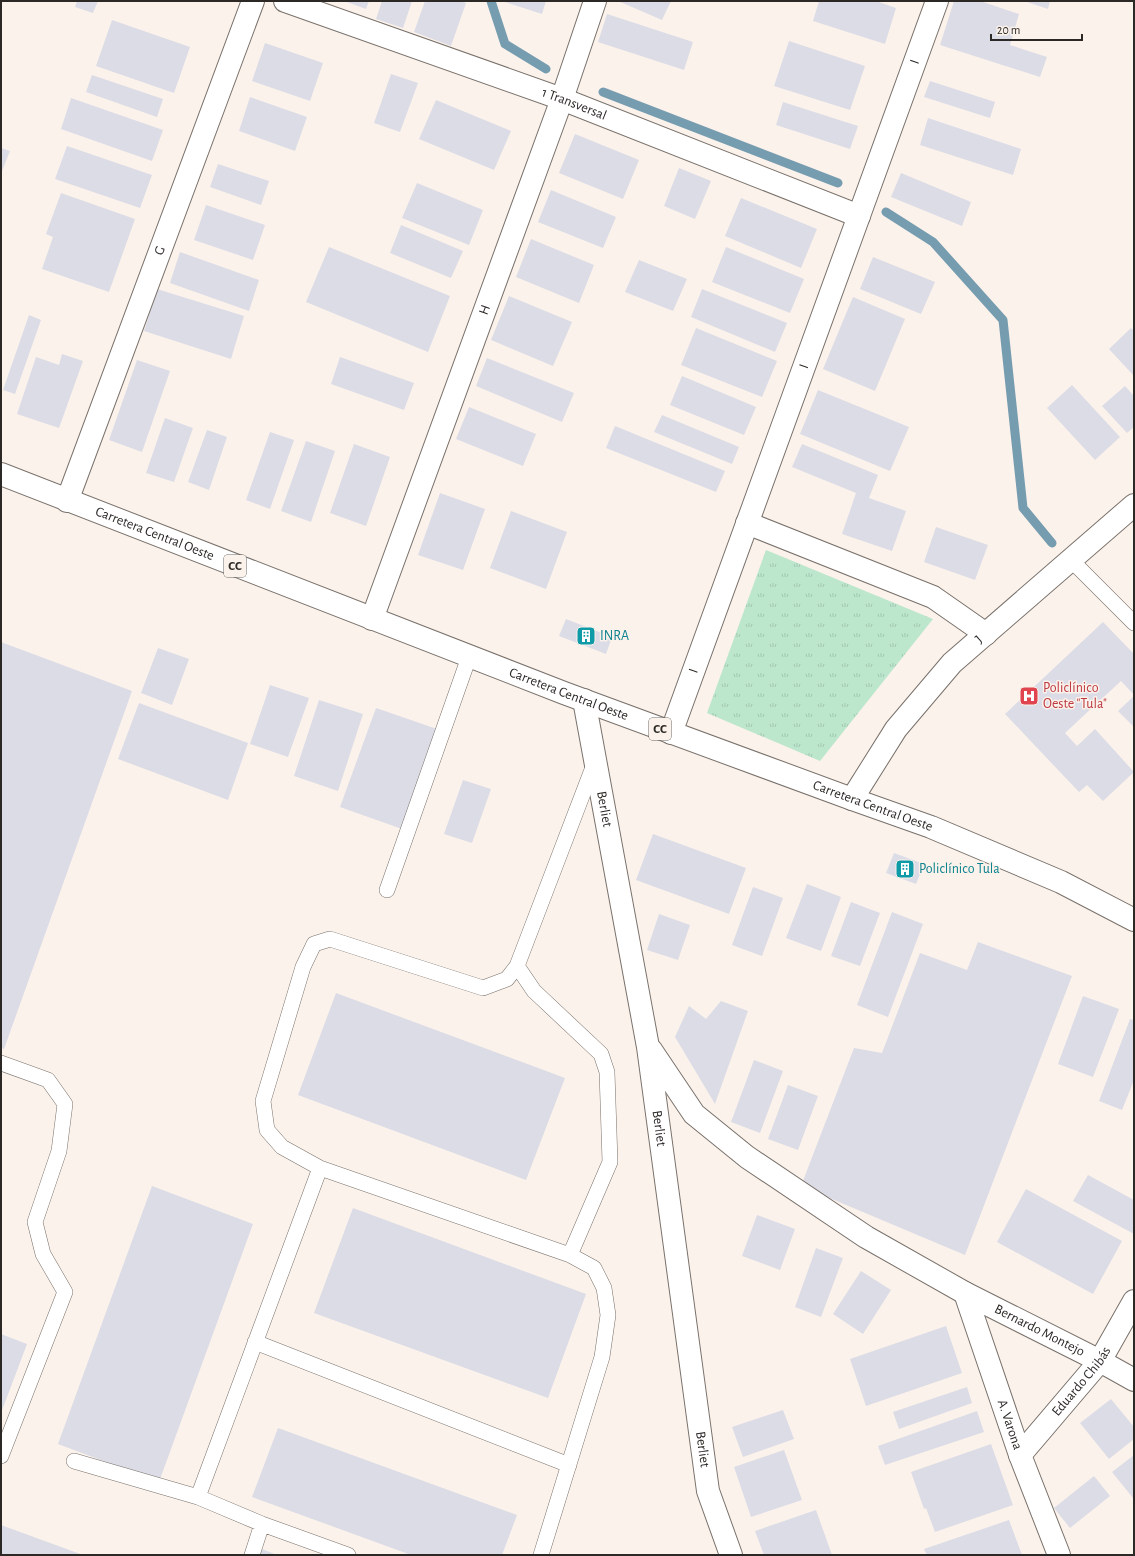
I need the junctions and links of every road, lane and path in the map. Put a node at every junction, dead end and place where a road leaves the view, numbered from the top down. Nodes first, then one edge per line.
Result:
1 (254, 1) edge
2 (285, 1) edge
3 (595, 1) edge
4 (937, 1) edge
5 (562, 100) junction
6 (859, 216) junction
7 (1, 474) edge
8 (67, 501) junction
9 (1134, 505) edge
10 (747, 523) junction
11 (1071, 560) junction
12 (372, 619) junction
13 (1134, 623) edge
14 (986, 634) junction
15 (469, 657) junction
16 (584, 700) junction
17 (671, 733) junction
18 (595, 761) junction
19 (852, 799) junction
20 (388, 890) dead end
21 (1134, 920) edge
22 (517, 966) junction
23 (648, 1047) junction
24 (1, 1063) edge
25 (320, 1168) junction
26 (570, 1255) junction
27 (965, 1293) junction
28 (1134, 1301) edge
29 (255, 1342) junction
30 (1100, 1361) junction
31 (1134, 1380) edge
32 (1020, 1455) junction
33 (1, 1456) edge
34 (74, 1461) dead end
35 (569, 1465) junction
36 (198, 1497) junction
37 (262, 1524) junction
38 (252, 1555) edge
39 (348, 1555) edge
40 (541, 1555) edge
41 (731, 1555) edge
42 (1059, 1555) edge

1 - 8 street, G
2 - 5 street, 1 Transversal
3 - 5 street, H
4 - 6 street, I
5 - 6 street, 1 Transversal
5 - 12 street, H
6 - 10 street, I
7 - 8 street, Carretera Central Oeste / CC
8 - 12 street, Carretera Central Oeste / CC
9 - 11 street, J
10 - 14 street
10 - 17 street, I
11 - 13 lane
11 - 14 street, J
12 - 15 street, Carretera Central Oeste / CC
14 - 19 street, J
15 - 16 street, Carretera Central Oeste / CC
15 - 20 lane
16 - 17 street, Carretera Central Oeste / CC
16 - 18 street, Berliet
17 - 19 street, Carretera Central Oeste / CC
18 - 22 lane
18 - 23 street, Berliet
19 - 21 street, Carretera Central Oeste / CC
22 - 25 lane
22 - 26 lane
23 - 27 street, Bernardo Montejo
23 - 41 street, Berliet
24 - 33 lane
25 - 26 lane
25 - 29 lane
26 - 35 lane
27 - 30 street, Bernardo Montejo
27 - 32 street, A. Varona
28 - 30 street, Eduardo Chibás
29 - 35 lane
29 - 36 lane
30 - 31 street, Bernardo Montejo
30 - 32 street, Eduardo Chibás
32 - 42 street, A. Varona
34 - 36 lane
35 - 40 lane
36 - 37 lane
37 - 38 lane
37 - 39 lane

